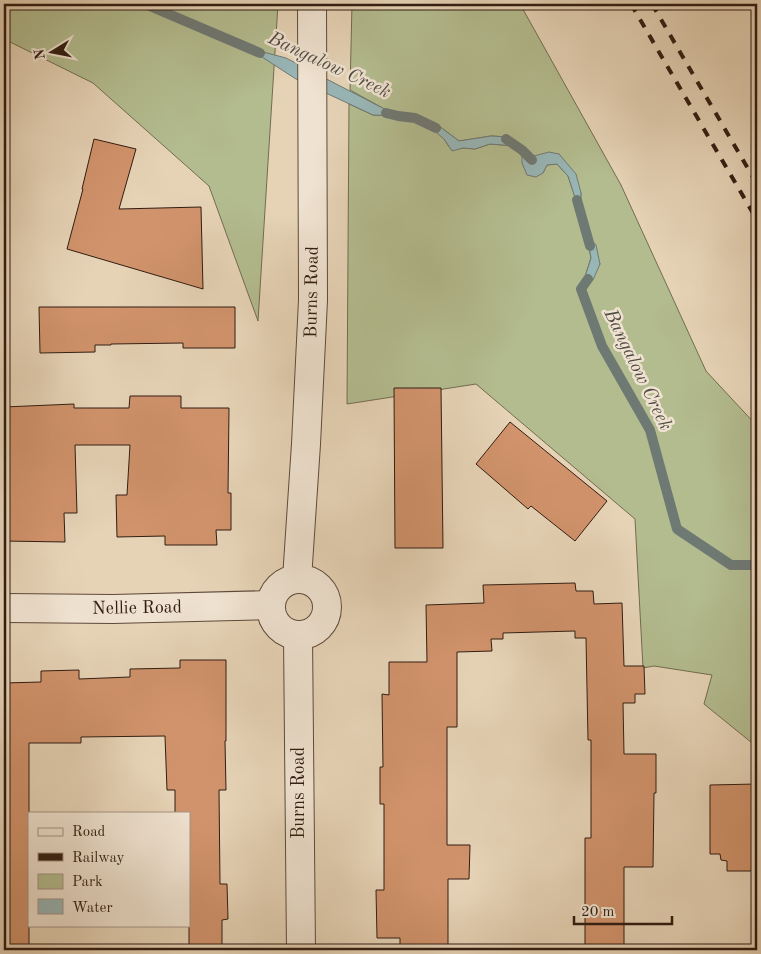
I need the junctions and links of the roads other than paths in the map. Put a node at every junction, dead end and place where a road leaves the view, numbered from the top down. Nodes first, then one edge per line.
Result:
1 (312, 13) edge
2 (297, 579) junction
3 (271, 605) junction
4 (4, 608) edge
5 (298, 635) junction
6 (301, 950) edge

1 - 2 street, Burns Road
2 - 3 street
2 - 5 street
3 - 4 street, Nellie Road
3 - 5 street
5 - 6 street, Burns Road

